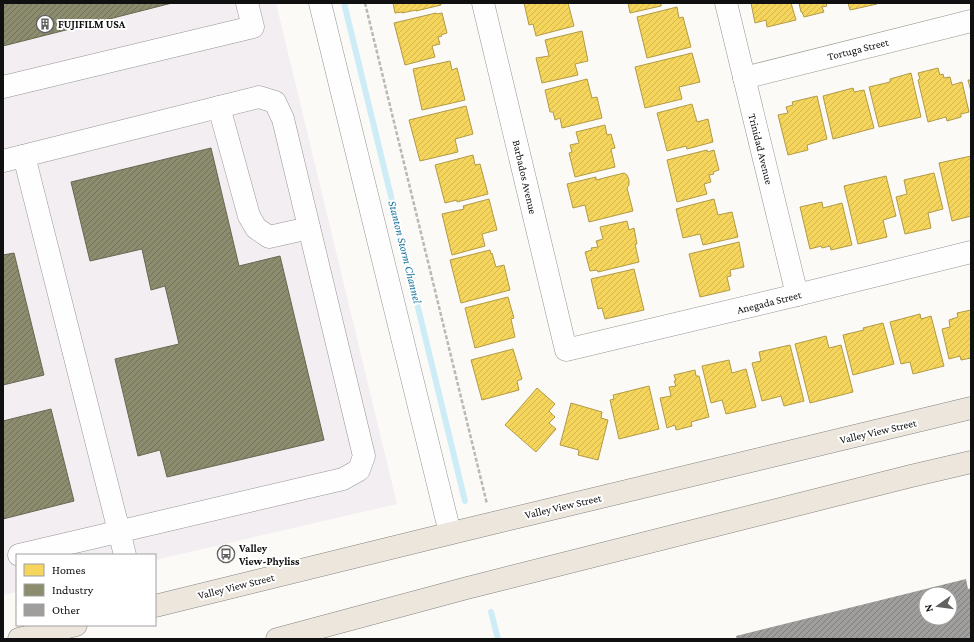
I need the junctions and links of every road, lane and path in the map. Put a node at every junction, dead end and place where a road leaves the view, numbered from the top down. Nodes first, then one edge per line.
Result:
1 (247, 3) edge
2 (320, 3) edge
3 (365, 3) edge
4 (483, 3) edge
5 (726, 3) edge
6 (971, 21) edge
7 (744, 78) junction
8 (3, 87) edge
9 (219, 107) junction
10 (24, 156) junction
11 (3, 161) edge
12 (309, 228) junction
13 (971, 252) edge
14 (797, 295) junction
15 (566, 350) joint
16 (971, 408) edge
17 (971, 462) edge
18 (492, 523) junction
19 (120, 532) junction
20 (450, 533) junction
21 (22, 554) edge
22 (125, 554) edge
23 (16, 556) edge
24 (3, 559) edge
25 (156, 606) edge
26 (72, 626) edge
27 (19, 639) edge
28 (277, 639) edge

1 - 8 street
2 - 20 street
3 - 18 path
4 - 15 street, Barbados Avenue
5 - 7 street, Trinidad Avenue
6 - 7 street, Tortuga Street
7 - 14 street, Trinidad Avenue
9 - 10 street
9 - 12 street
9 - 12 street
10 - 11 street
10 - 19 street
12 - 19 street
13 - 14 street, Anegada Street
14 - 15 street, Anegada Street
16 - 18 main road, Valley View Street
17 - 28 main road
18 - 20 main road, Valley View Street
19 - 21 street
19 - 22 street
20 - 25 main road, Valley View Street
23 - 24 street
26 - 27 main road

